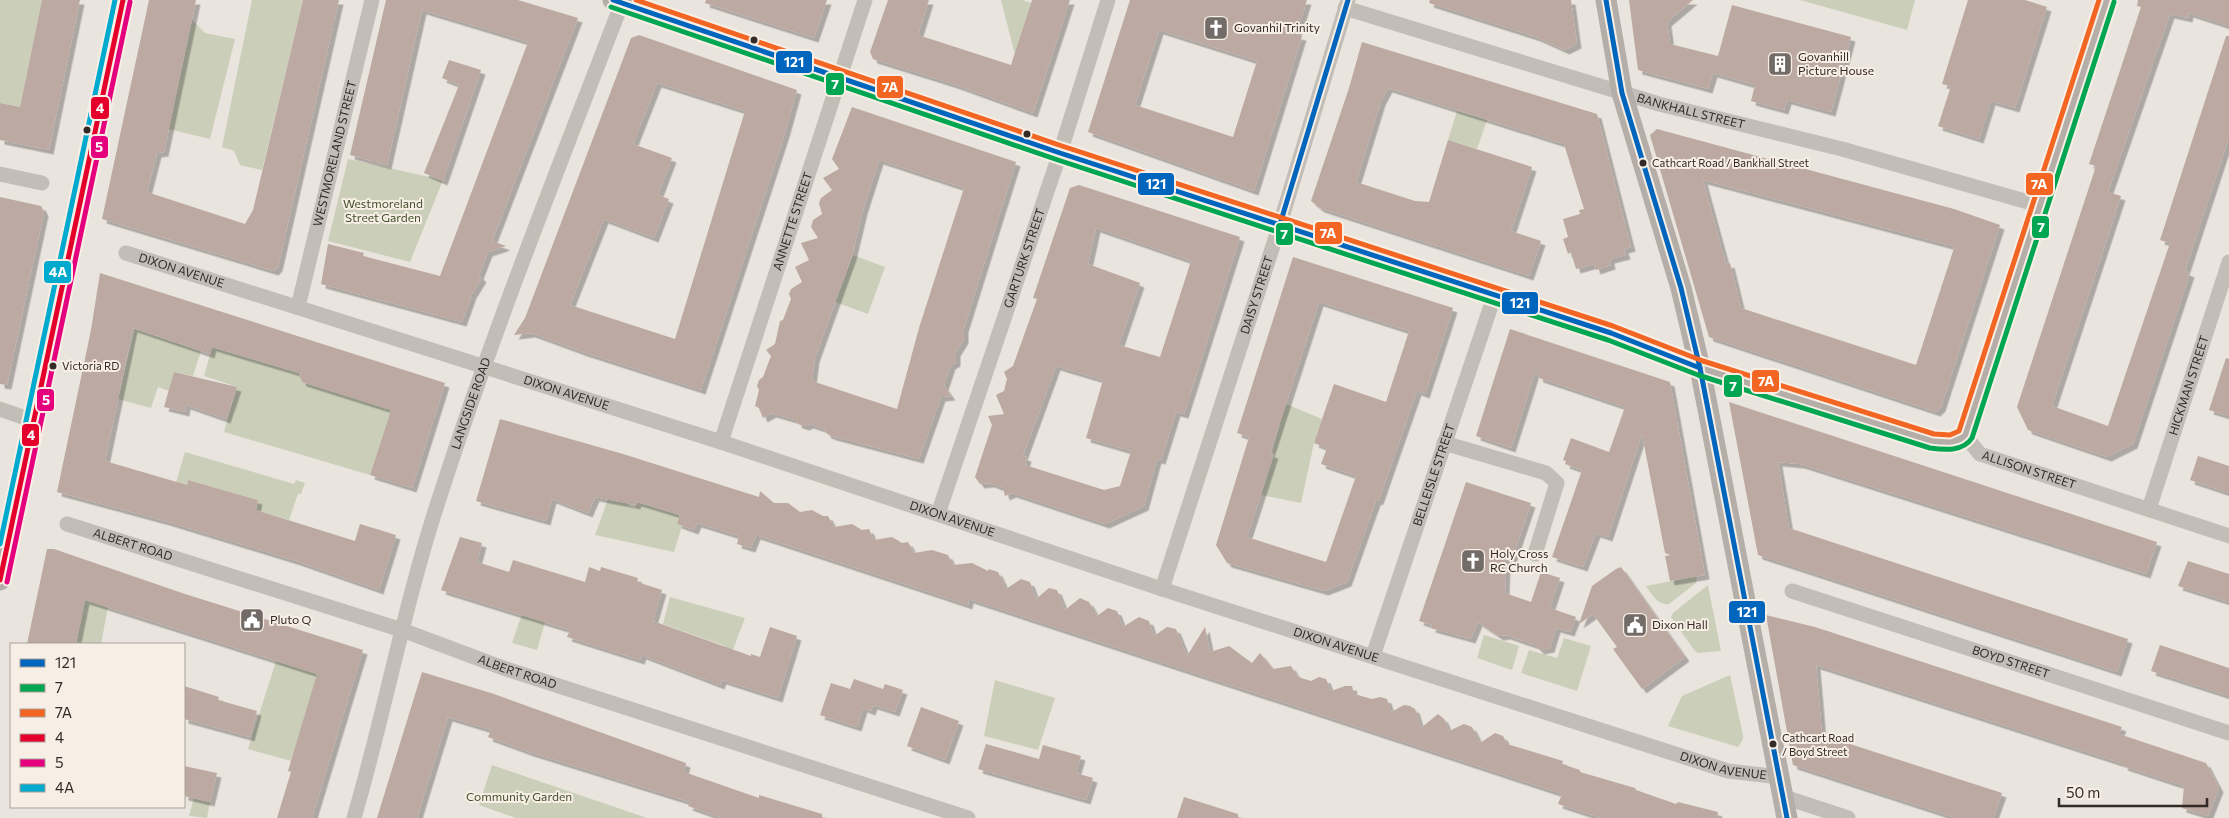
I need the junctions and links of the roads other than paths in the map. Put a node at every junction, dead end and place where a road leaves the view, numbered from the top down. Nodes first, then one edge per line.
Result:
1 (123, 0) edge
2 (372, 0) edge
3 (865, 0) edge
4 (1108, 0) edge
5 (1606, 0) edge
6 (2107, 0) edge
7 (619, 1) edge
8 (1346, 4) edge
9 (839, 79) junction
10 (1622, 93) junction
11 (1060, 153) junction
12 (0, 174) edge
13 (42, 183) dead end
14 (2039, 205) junction
15 (1280, 224) junction
16 (126, 253) dead end
17 (2229, 262) edge
18 (1496, 294) junction
19 (298, 307) junction
20 (484, 367) junction
21 (1700, 368) junction
22 (0, 409) edge
23 (35, 416) junction
24 (1965, 436) junction
25 (721, 442) junction
26 (1444, 443) junction
27 (2149, 509) junction
28 (938, 514) junction
29 (67, 524) dead end
30 (2229, 536) edge
31 (1535, 554) dead end
32 (0, 580) edge
33 (1162, 588) junction
34 (1792, 591) dead end
35 (402, 630) junction
36 (1373, 656) junction
37 (2229, 733) edge
38 (1784, 798) edge
39 (354, 818) edge
40 (968, 818) edge
41 (1848, 818) edge

1 - 23 street
2 - 19 street, WESTMORELAND STREET
3 - 9 street, ANNETTE STREET
4 - 11 street, GARTURK STREET
5 - 10 street
6 - 14 street
7 - 9 street
7 - 20 street, LANGSIDE ROAD
8 - 10 street, BANKHALL STREET
8 - 15 street, DAISY STREET
9 - 11 street
9 - 25 street, ANNETTE STREET
10 - 14 street, BANKHALL STREET
10 - 21 street
11 - 15 street
11 - 28 street, GARTURK STREET
12 - 13 street
14 - 24 street
15 - 18 street
15 - 33 street, DAISY STREET
16 - 19 street, DIXON AVENUE
17 - 27 street, HICKMAN STREET
18 - 21 street
18 - 26 street, BELLEISLE STREET
19 - 20 street, DIXON AVENUE
20 - 25 street, DIXON AVENUE
20 - 35 street, LANGSIDE ROAD
21 - 24 street
21 - 38 street
22 - 23 street
23 - 32 street
24 - 27 street, ALLISON STREET
25 - 28 street, DIXON AVENUE
26 - 31 street
26 - 36 street, BELLEISLE STREET
27 - 30 street, ALLISON STREET
28 - 33 street, DIXON AVENUE
29 - 35 street, ALBERT ROAD
33 - 36 street, DIXON AVENUE
34 - 37 street, BOYD STREET
35 - 39 street, LANGSIDE ROAD
35 - 40 street, ALBERT ROAD
36 - 38 street, DIXON AVENUE
38 - 41 street, DIXON AVENUE

